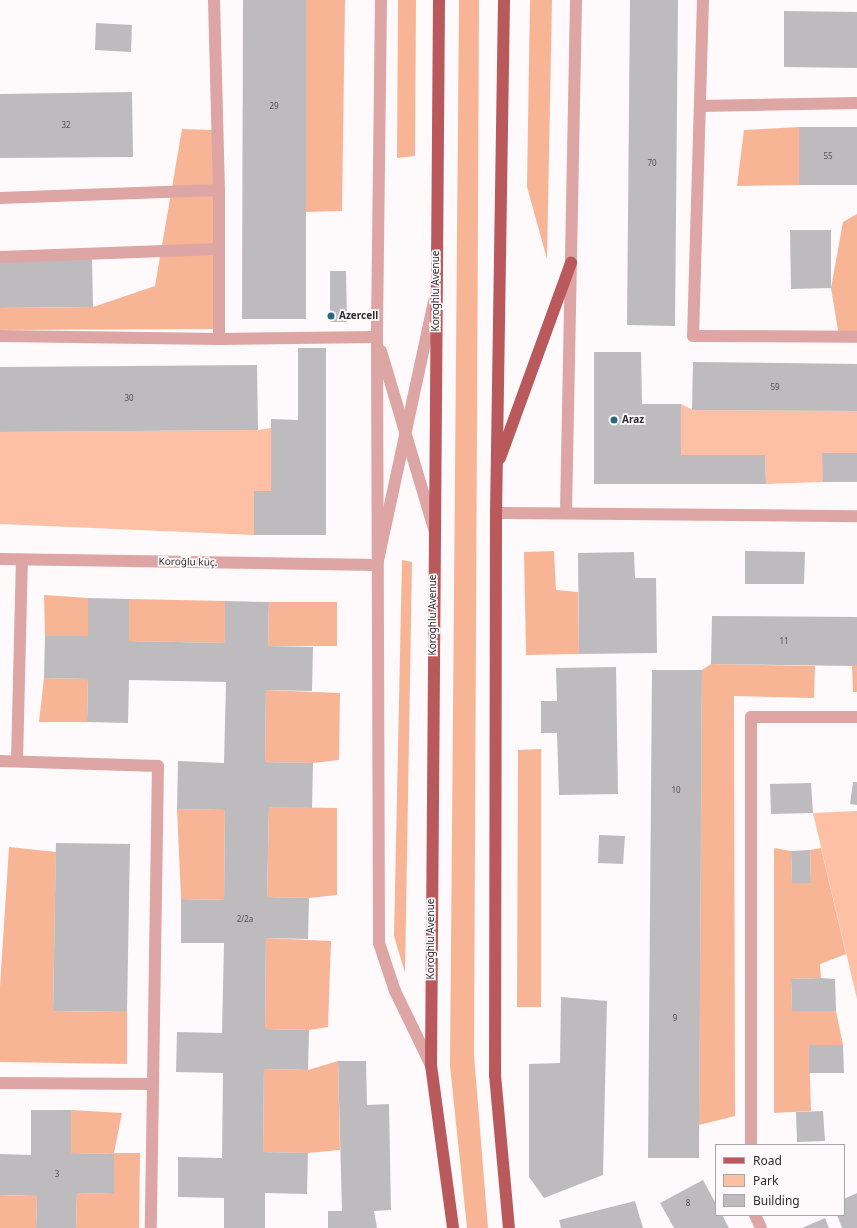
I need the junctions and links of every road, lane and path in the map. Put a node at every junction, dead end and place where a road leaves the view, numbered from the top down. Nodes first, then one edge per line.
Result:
1 (214, 0) edge
2 (381, 0) edge
3 (439, 0) edge
4 (504, 0) edge
5 (576, 0) edge
6 (703, 0) edge
7 (857, 103) edge
8 (700, 106) junction
9 (219, 190) junction
10 (0, 198) edge
11 (218, 249) junction
12 (0, 257) edge
13 (571, 263) junction
14 (436, 292) junction
15 (0, 336) edge
16 (376, 337) junction
17 (857, 337) edge
18 (219, 339) junction
19 (405, 435) junction
20 (497, 467) junction
21 (496, 513) junction
22 (566, 513) junction
23 (857, 516) edge
24 (434, 531) junction
25 (0, 559) edge
26 (22, 560) junction
27 (377, 565) junction
28 (857, 717) edge
29 (0, 761) edge
30 (17, 761) junction
31 (431, 1065) junction
32 (0, 1083) edge
33 (153, 1084) junction
34 (751, 1144) edge
35 (755, 1216) edge
36 (151, 1228) edge
37 (453, 1228) edge
38 (509, 1228) edge
39 (761, 1228) edge

1 - 9 street
2 - 16 street
3 - 14 main road, Koroghlu Avenue
4 - 20 main road
5 - 13 street
6 - 8 street
7 - 8 street
8 - 17 street
9 - 10 street
9 - 11 street
11 - 12 street
11 - 18 street
13 - 20 main road
13 - 22 street
14 - 19 street
14 - 24 main road, Koroghlu Avenue
15 - 18 street
16 - 18 street
16 - 19 street
16 - 27 street
19 - 24 street
19 - 27 street
20 - 21 main road
21 - 22 street
21 - 38 main road
22 - 23 street
24 - 31 main road, Koroghlu Avenue
25 - 26 street, Koroğlu küç.
26 - 27 street, Koroğlu küç.
26 - 30 street
27 - 31 street
28 - 34 street
29 - 30 street
30 - 33 street
31 - 37 main road, Koroghlu Avenue
32 - 33 street
33 - 36 street
35 - 39 street

